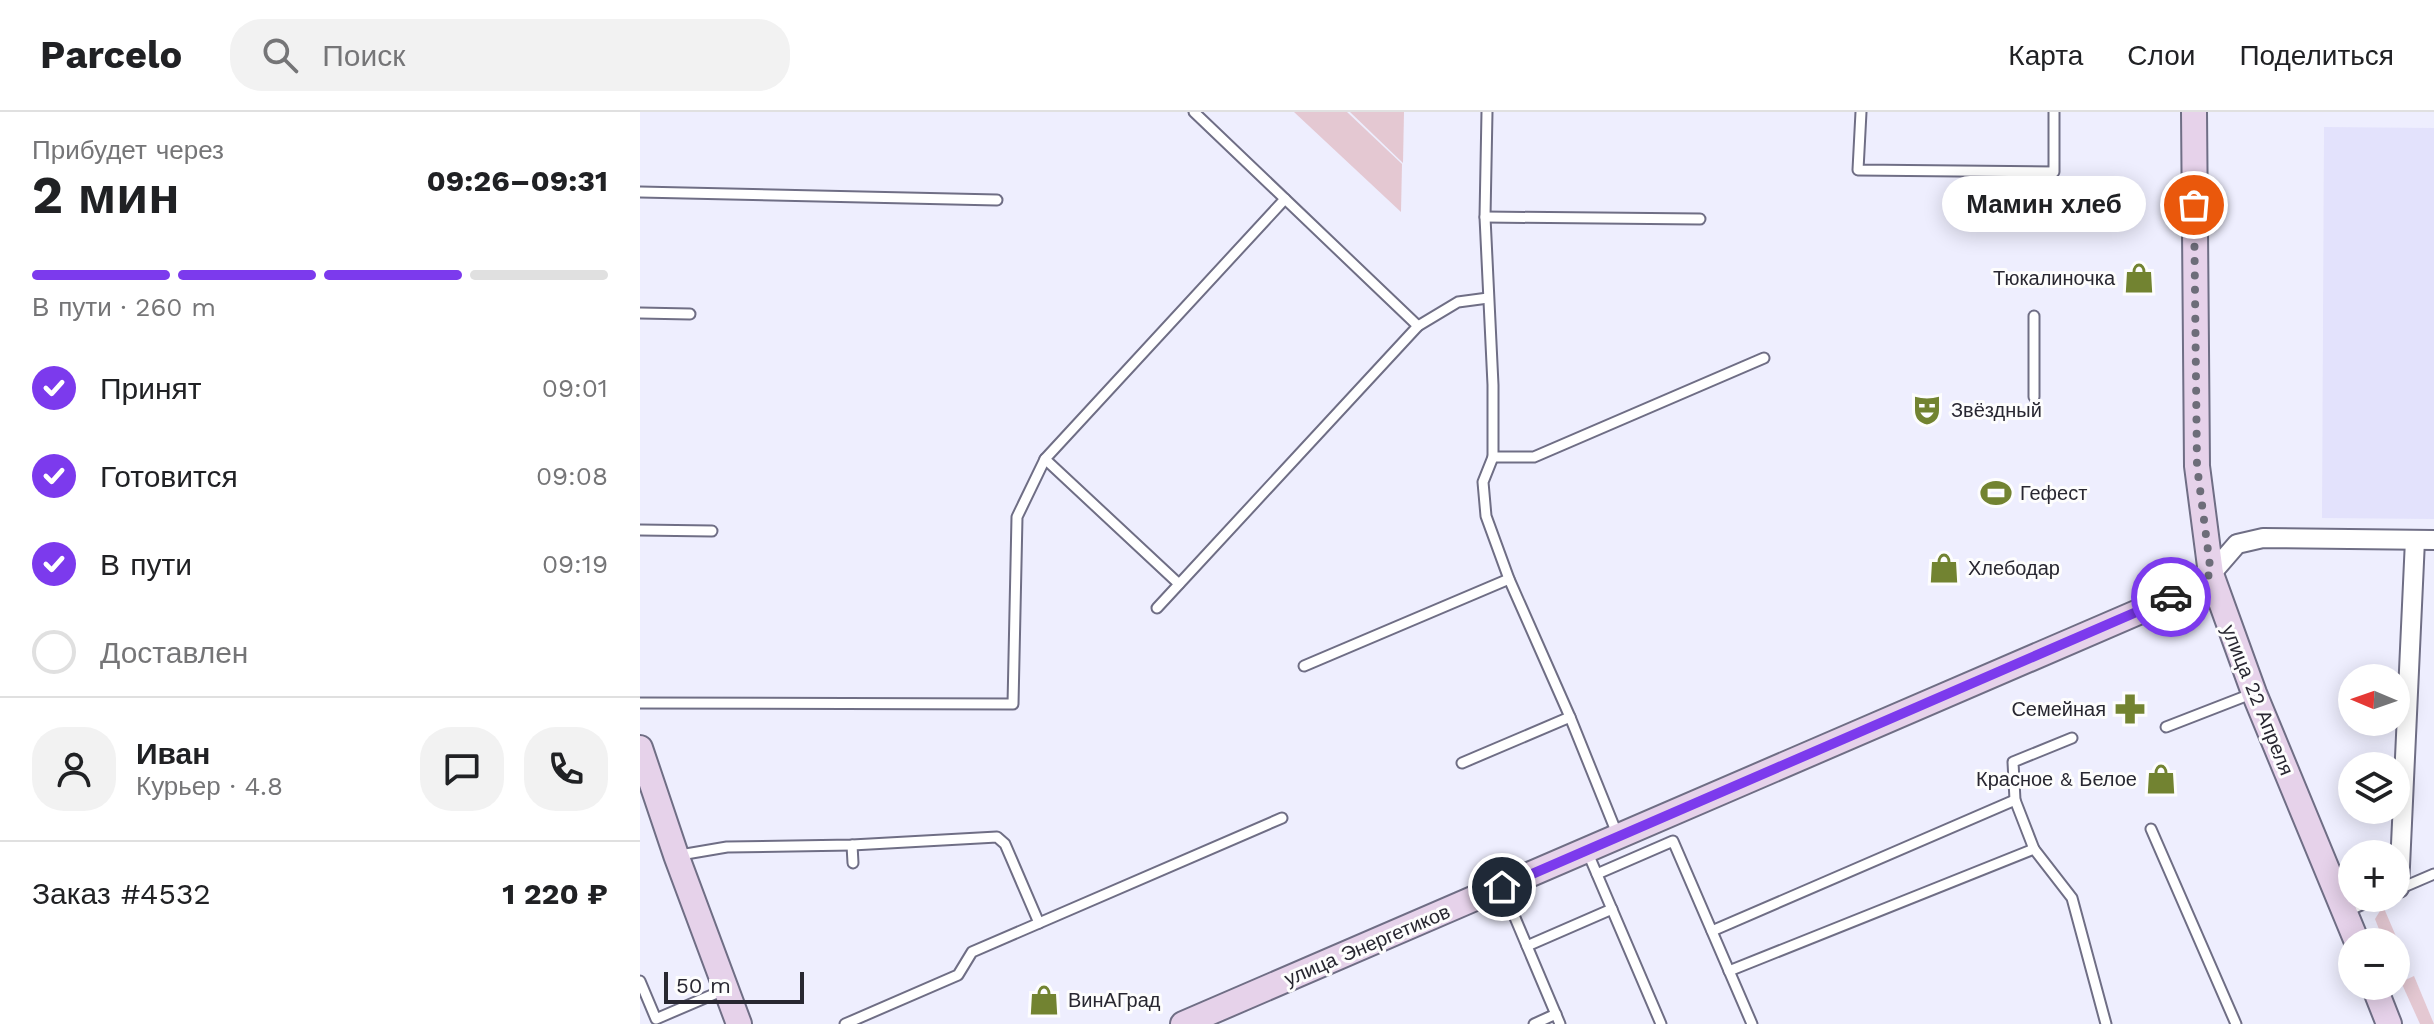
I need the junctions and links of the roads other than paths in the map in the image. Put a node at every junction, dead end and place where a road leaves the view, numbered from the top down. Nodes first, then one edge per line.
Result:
1 (1194, 112) edge
2 (1487, 112) edge
3 (1861, 112) edge
4 (2054, 112) edge
5 (2194, 112) edge
6 (640, 192) edge
7 (1285, 199) junction
8 (997, 200) dead end
9 (1485, 217) junction
10 (1700, 219) dead end
11 (1488, 298) junction
12 (640, 313) edge
13 (690, 314) dead end
14 (2034, 316) dead end
15 (1418, 326) junction
16 (1764, 358) dead end
17 (2034, 397) dead end
18 (1493, 457) junction
19 (1045, 459) junction
20 (640, 530) edge
21 (712, 531) dead end
22 (2424, 540) edge
23 (2211, 574) junction
24 (1509, 579) junction
25 (1179, 584) junction
26 (1157, 608) dead end
27 (1304, 666) dead end
28 (2254, 693) junction
29 (640, 703) edge
30 (1570, 717) junction
31 (2166, 727) dead end
32 (2072, 738) dead end
33 (640, 748) edge
34 (1462, 763) dead end
35 (2015, 800) junction
36 (1282, 818) dead end
37 (2151, 829) dead end
38 (1618, 837) junction
39 (2402, 840) edge
40 (852, 845) junction
41 (2034, 849) junction
42 (1587, 850) junction
43 (676, 855) junction
44 (853, 863) dead end
45 (1597, 874) junction
46 (2434, 874) edge
47 (2410, 884) edge
48 (1502, 887) junction
49 (2338, 895) edge
50 (1612, 909) junction
51 (2345, 912) edge
52 (1039, 923) junction
53 (2351, 928) edge
54 (1712, 931) junction
55 (1527, 946) junction
56 (1729, 971) junction
57 (640, 981) edge
58 (726, 989) junction
59 (2380, 1000) edge
60 (1558, 1019) edge
61 (739, 1024) edge
62 (845, 1024) edge
63 (1183, 1024) edge
64 (1534, 1024) edge
65 (1661, 1024) edge
66 (1752, 1024) edge
67 (2106, 1024) edge
68 (2236, 1024) edge
69 (2389, 1024) edge

1 - 7 lane
2 - 9 lane
3 - 4 lane
5 - 23 main road, улица 22 Апреля
6 - 8 lane
7 - 15 lane
7 - 19 lane
9 - 10 lane
9 - 11 lane
11 - 15 lane
11 - 18 lane
12 - 13 lane
14 - 17 lane
15 - 25 lane
16 - 18 lane
18 - 24 lane
19 - 25 lane
19 - 29 lane
20 - 21 lane
22 - 23 street, улица Энергетиков
22 - 39 street
23 - 28 main road, улица 22 Апреля
23 - 38 main road, улица Энергетиков
24 - 27 lane
24 - 30 lane
25 - 26 lane
28 - 31 lane
28 - 49 main road, улица 22 Апреля
30 - 34 lane
30 - 38 lane
32 - 35 lane
33 - 43 main road
35 - 41 lane
35 - 54 lane
36 - 52 lane
37 - 68 lane
38 - 42 main road, улица Энергетиков
40 - 43 lane
40 - 44 lane
40 - 52 lane
41 - 56 lane
41 - 67 lane
42 - 45 lane
42 - 48 main road, улица Энергетиков
43 - 58 main road
45 - 50 lane
45 - 54 lane
46 - 47 lane
48 - 55 lane
48 - 63 main road, улица Энергетиков
50 - 55 lane
50 - 65 lane
51 - 53 main road, улица 22 Апреля
52 - 62 lane
54 - 56 lane
55 - 60 lane
56 - 66 lane
57 - 58 lane
58 - 61 main road
59 - 69 main road
60 - 64 lane

